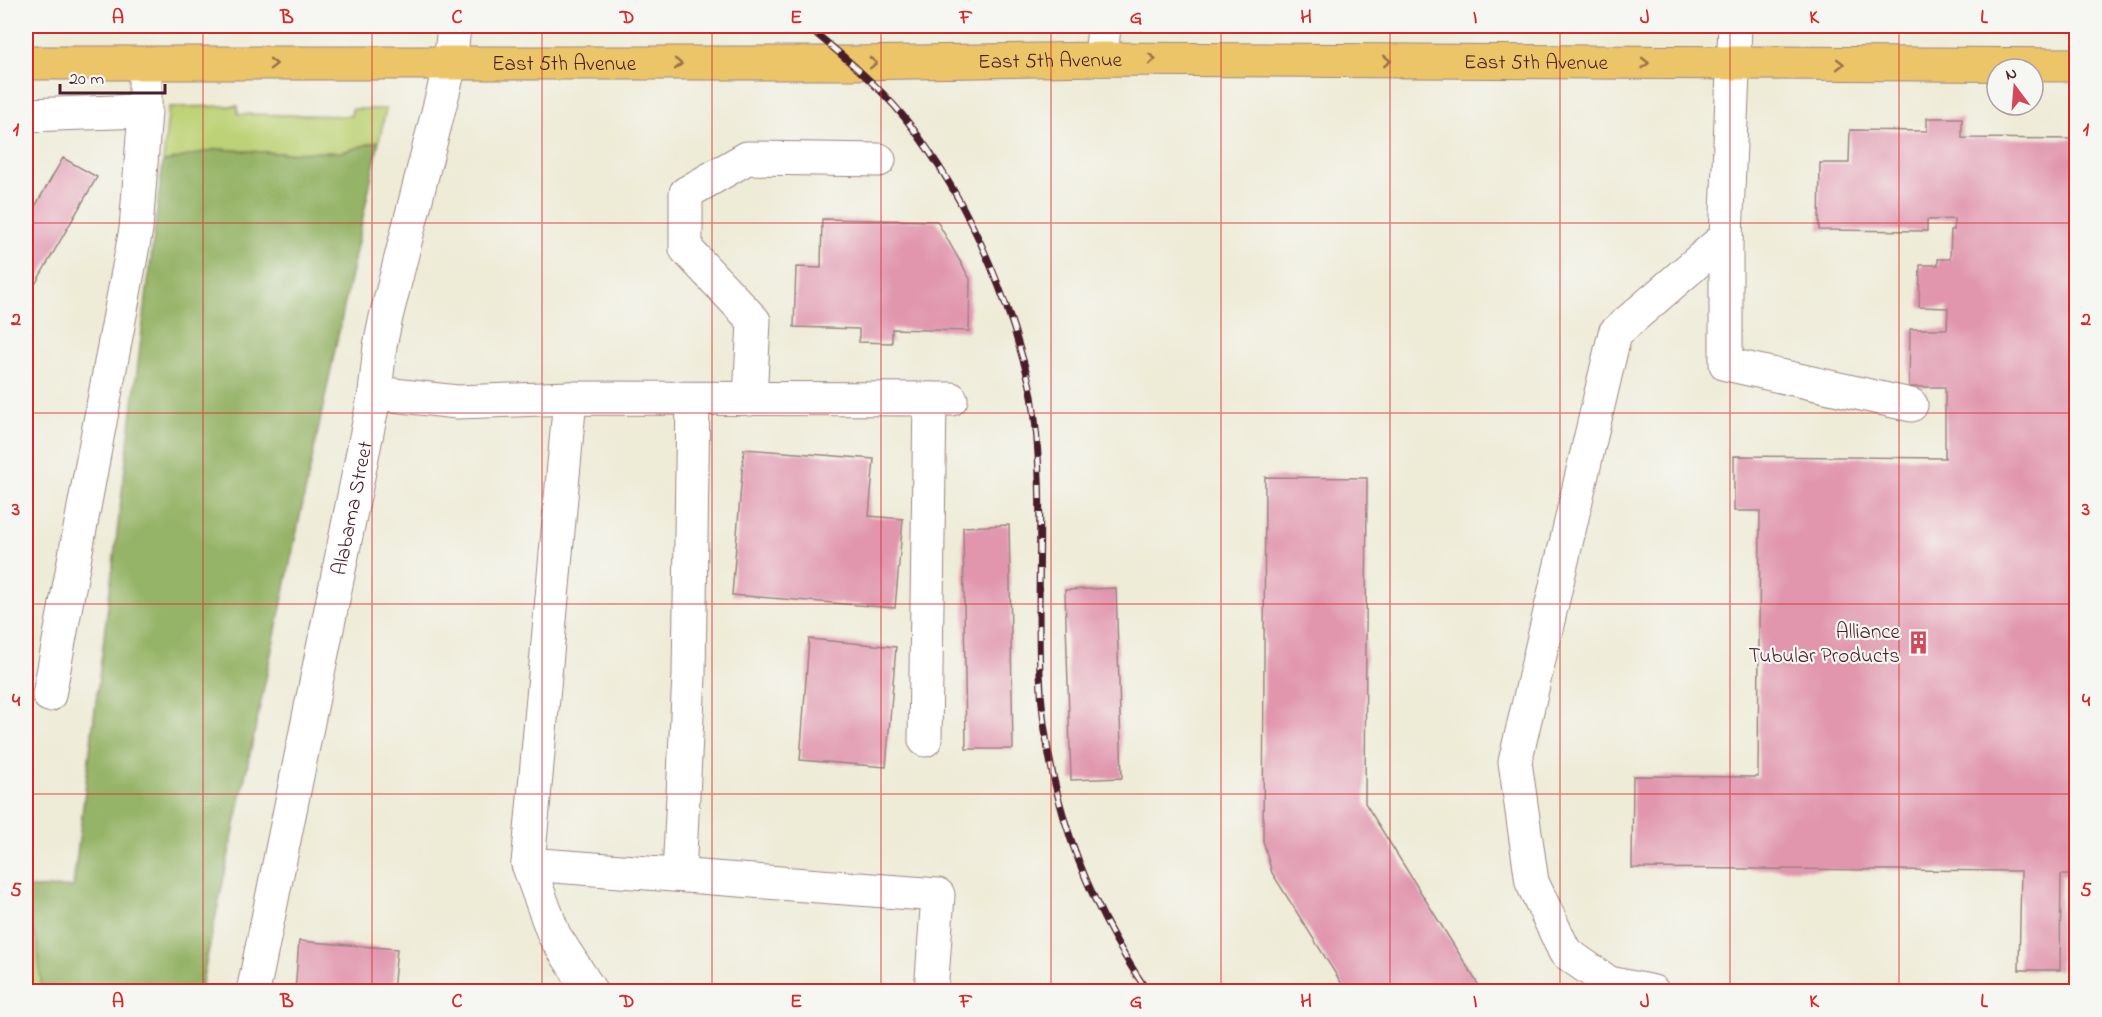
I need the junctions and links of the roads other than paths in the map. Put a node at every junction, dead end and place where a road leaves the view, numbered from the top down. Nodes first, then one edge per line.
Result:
1 (454, 26) edge
2 (1104, 26) edge
3 (1735, 26) edge
4 (1101, 59) junction
5 (26, 63) edge
6 (1734, 63) junction
7 (146, 64) junction
8 (450, 64) junction
9 (2076, 66) edge
10 (145, 111) junction
11 (26, 115) edge
12 (879, 160) dead end
13 (1726, 237) junction
14 (375, 393) junction
15 (570, 398) junction
16 (693, 399) junction
17 (750, 399) junction
18 (1911, 405) dead end
19 (49, 695) dead end
20 (925, 741) dead end
21 (528, 864) junction
22 (679, 875) junction
23 (253, 992) edge
24 (591, 992) edge
25 (931, 992) edge
26 (1653, 992) edge

1 - 8 street, Alabama Street
2 - 4 street
3 - 6 street
4 -> 6 main road, East 5th Avenue
8 -> 4 main road, East 5th Avenue
5 - 7 main road, East 5th Avenue
6 -> 9 main road, East 5th Avenue
6 - 13 street
7 -> 8 main road, East 5th Avenue
7 - 10 street
8 - 14 street, Alabama Street
10 - 11 street
10 - 19 street
12 - 17 street
13 - 18 street
13 - 26 street
14 - 15 street
14 - 23 street, Alabama Street
15 - 16 street
15 - 21 street
16 - 17 street
16 - 22 street
17 - 20 street
21 - 22 street
21 - 24 street
22 - 25 street

